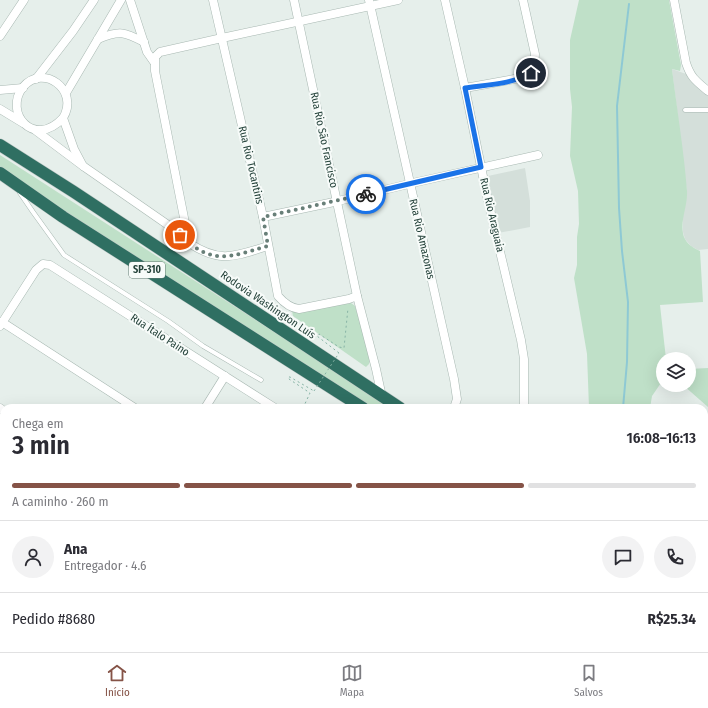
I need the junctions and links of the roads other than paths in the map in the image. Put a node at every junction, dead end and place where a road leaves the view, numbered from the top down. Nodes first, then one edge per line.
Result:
1 (24, 0) edge
2 (94, 0) edge
3 (121, 0) edge
4 (130, 0) edge
5 (213, 0) edge
6 (294, 0) edge
7 (398, 0) edge
8 (445, 0) edge
9 (523, 0) edge
10 (674, 0) edge
11 (369, 3) edge
12 (299, 22) junction
13 (0, 36) edge
14 (222, 38) junction
15 (98, 39) junction
16 (144, 42) junction
17 (154, 62) junction
18 (36, 79) junction
19 (23, 88) junction
20 (465, 88) junction
21 (0, 90) edge
22 (708, 91) edge
23 (66, 93) junction
24 (0, 109) edge
25 (685, 110) dead end
26 (708, 110) edge
27 (63, 118) junction
28 (23, 123) junction
29 (35, 130) junction
30 (0, 145) edge
31 (538, 156) dead end
32 (83, 166) junction
33 (481, 167) junction
34 (0, 173) edge
35 (13, 181) junction
36 (409, 184) junction
37 (337, 201) junction
38 (263, 217) junction
39 (189, 244) junction
40 (268, 246) junction
41 (353, 298) junction
42 (1, 324) edge
43 (225, 376) junction
44 (261, 380) dead end
45 (382, 397) junction
46 (129, 404) edge
47 (208, 404) edge
48 (269, 404) edge
49 (357, 404) edge
50 (393, 404) edge
51 (455, 404) edge
52 (524, 404) edge

1 - 13 street
2 - 18 street
3 - 15 street
4 - 16 street
5 - 14 street, Rua Rio Tocantins
6 - 12 street, Rua Rio São Francisco
7 - 11 street
8 - 20 street, Rua Rio Araguaia
9 - 20 street
10 - 22 street
11 - 12 street
11 - 36 street, Rua Rio Amazonas
12 - 14 street
12 - 37 street, Rua Rio São Francisco
14 - 17 street
14 - 38 street, Rua Rio Tocantins
15 - 16 street
15 - 23 street
16 - 17 street
17 - 39 street
18 - 19 street
18 - 23 street
19 - 21 street
19 - 28 street
20 - 33 street, Rua Rio Araguaia
23 - 27 street
24 - 28 street
25 - 26 lane
27 - 29 street
27 - 32 street
28 - 29 street
29 - 32 street
30 - 45 highway, Rodovia Washington Luís / SP-310
31 - 33 street
32 - 39 street
33 - 36 street
33 - 52 street, Rua Rio Araguaia
34 - 35 highway, SP-310
35 - 44 lane
35 - 49 highway, SP-310
36 - 37 street
36 - 51 street, Rua Rio Amazonas
37 - 38 street
37 - 41 street, Rua Rio São Francisco
38 - 40 street, Rua Rio Tocantins
39 - 40 street
40 - 41 street, Rua Rio Tocantins
41 - 45 street, Rua Rio São Francisco
42 - 43 street, Rua Ítalo Paino
42 - 46 street
43 - 47 street
43 - 48 street, Rua Ítalo Paino
45 - 50 highway, Rodovia Washington Luís / SP-310

